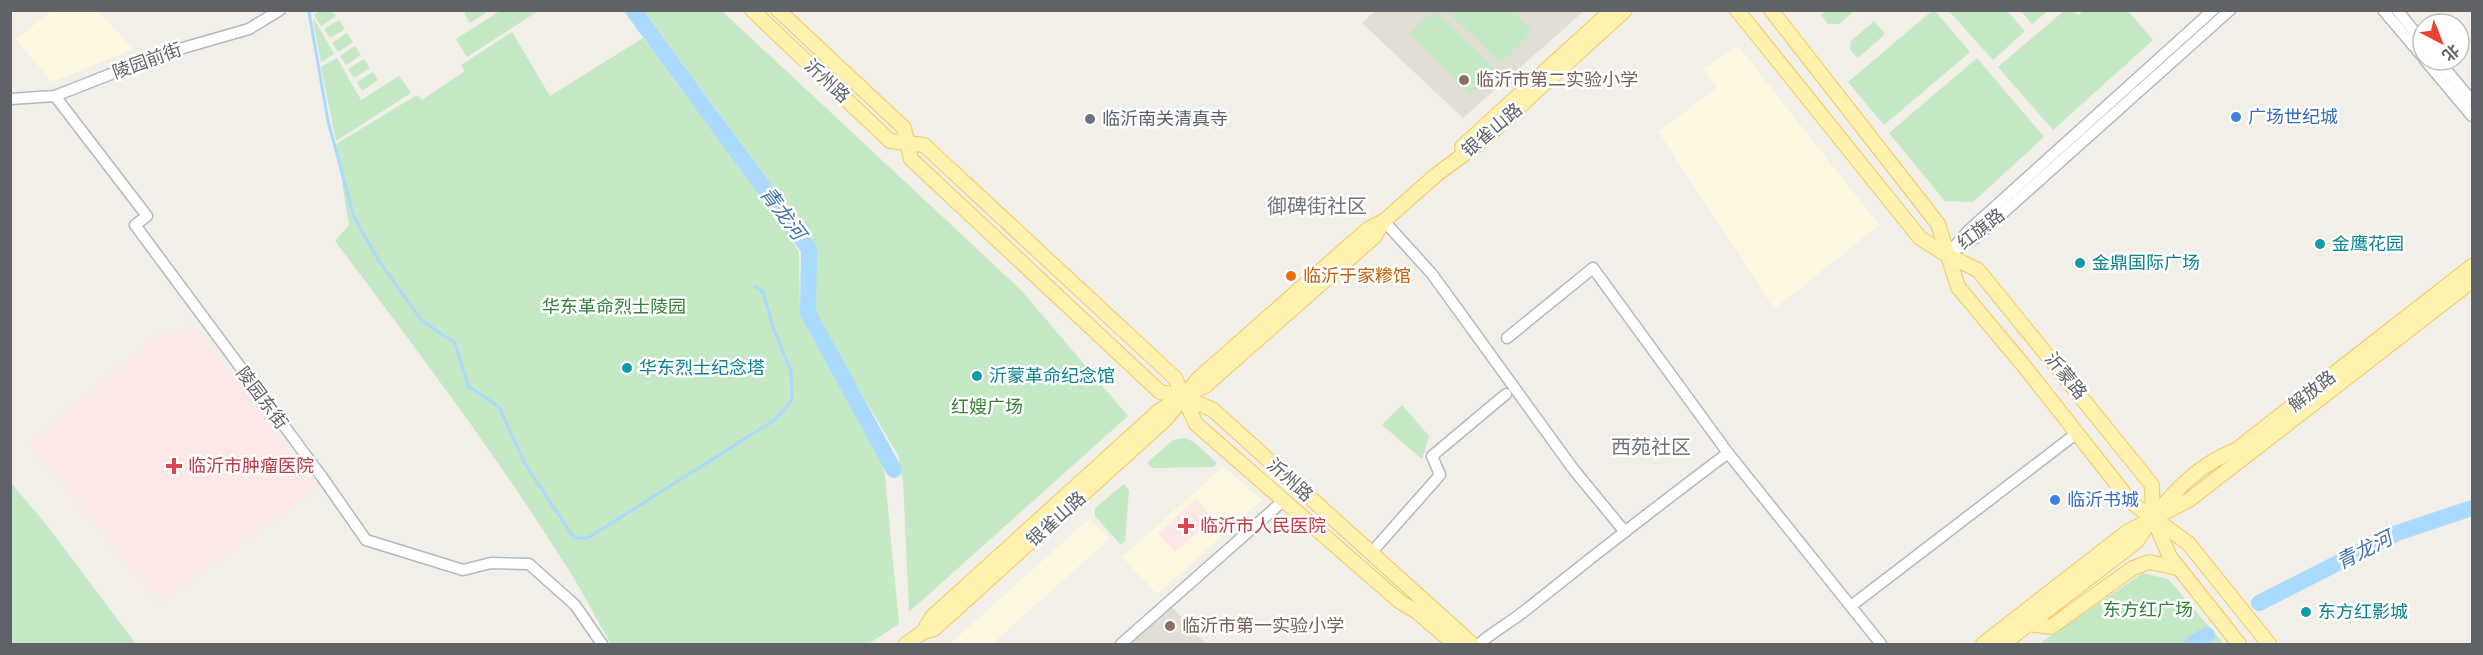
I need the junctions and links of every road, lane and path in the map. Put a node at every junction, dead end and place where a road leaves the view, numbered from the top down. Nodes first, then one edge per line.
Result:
1 (280, 10) edge
2 (752, 10) edge
3 (778, 10) edge
4 (1612, 10) edge
5 (1625, 10) edge
6 (1737, 10) edge
7 (1771, 10) edge
8 (2213, 10) edge
9 (2230, 10) edge
10 (2383, 10) edge
11 (2397, 10) edge
12 (2411, 27) edge
13 (2411, 43) edge
14 (2435, 72) edge
15 (2448, 72) edge
16 (55, 96) junction
17 (10, 99) edge
18 (2472, 101) edge
19 (2472, 116) edge
20 (907, 142) junction
21 (1436, 175) junction
22 (1384, 221) junction
23 (1947, 255) junction
24 (2472, 266) edge
25 (2472, 281) edge
26 (1507, 338) dead end
27 (1506, 394) dead end
28 (1182, 396) junction
29 (2077, 433) junction
30 (1728, 453) junction
31 (1283, 501) junction
32 (2153, 518) junction
33 (1625, 532) junction
34 (1371, 554) junction
35 (2177, 568) junction
36 (1851, 606) junction
37 (2029, 624) junction
38 (602, 645) edge
39 (906, 645) edge
40 (1121, 645) edge
41 (1454, 645) edge
42 (1472, 645) edge
43 (1479, 645) edge
44 (1881, 645) edge
45 (1983, 645) edge
46 (2003, 645) edge
47 (2239, 645) edge
48 (2269, 645) edge

1 - 16 street, 陵园前街
2 - 20 main road, 沂州路
3 - 20 main road, 沂州路
4 - 21 main road, 银雀山路
5 - 21 main road, 银雀山路
6 - 23 main road, 沂蒙路
7 - 23 main road, 沂蒙路
8 - 23 street, 红旗路
9 - 23 street, 红旗路
10 - 13 street
11 - 12 street
14 - 19 street
15 - 18 street
16 - 17 street, 陵园前街
16 - 38 street, 陵园东街
20 - 28 main road, 沂州路
20 - 28 main road, 沂州路
21 - 22 main road, 银雀山路
22 - 28 main road, 银雀山路
22 - 33 street
23 - 29 main road, 沂蒙路
23 - 32 main road, 沂蒙路
24 - 32 main road, 解放路
25 - 32 main road, 解放路
26 - 30 street
27 - 34 street
28 - 31 main road, 沂州路
28 - 34 main road, 沂州路
28 - 39 main road, 银雀山路
29 - 32 main road, 沂蒙路
29 - 36 street
30 - 33 street
30 - 36 street
31 - 40 street
31 - 41 main road, 沂州路
32 - 35 main road, 沂蒙路
32 - 37 main road, 解放路
32 - 45 main road, 解放路
32 - 48 main road, 沂蒙路
33 - 43 street
34 - 42 main road, 沂州路
35 - 37 main road
35 - 47 main road, 沂蒙路
36 - 44 street
37 - 46 main road, 解放路

